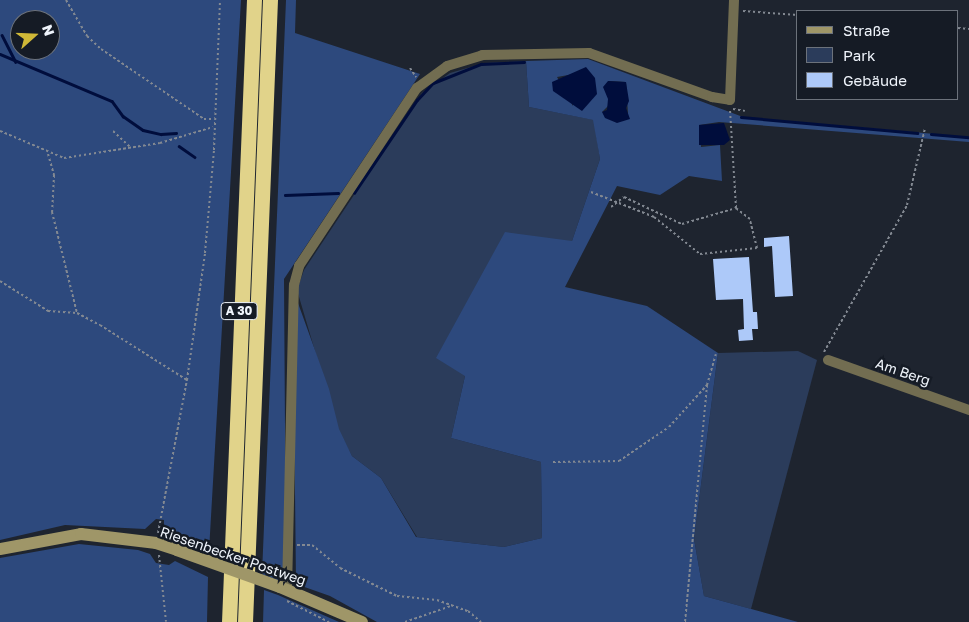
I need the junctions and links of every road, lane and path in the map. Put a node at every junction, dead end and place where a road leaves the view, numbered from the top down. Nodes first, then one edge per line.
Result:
1 (66, 0) edge
2 (220, 0) edge
3 (254, 0) edge
4 (270, 0) edge
5 (734, 5) edge
6 (796, 16) edge
7 (745, 111) dead end
8 (214, 120) junction
9 (213, 127) junction
10 (925, 128) dead end
11 (0, 131) edge
12 (113, 131) dead end
13 (130, 147) junction
14 (48, 154) junction
15 (591, 192) dead end
16 (616, 201) junction
17 (611, 207) dead end
18 (736, 208) junction
19 (0, 281) edge
20 (77, 313) junction
21 (716, 354) dead end
22 (825, 359) joint
23 (187, 380) junction
24 (707, 385) junction
25 (969, 410) edge
26 (553, 462) dead end
27 (156, 543) junction
28 (290, 545) junction
29 (0, 549) edge
30 (284, 589) junction
31 (451, 606) junction
32 (166, 622) edge
33 (229, 622) edge
34 (245, 622) edge
35 (362, 622) edge
36 (404, 622) edge
37 (481, 622) edge
38 (685, 622) edge

1 - 8 path
2 - 8 path
3 - 33 highway, A 30
4 - 34 highway, A 30
5 - 6 path
5 - 28 street
7 - 18 path
8 - 9 path
9 - 13 path
9 - 23 path
10 - 22 path
11 - 14 path
12 - 13 path
13 - 14 path
14 - 20 path
15 - 16 path
16 - 17 path
16 - 18 path
16 - 18 path
19 - 20 path
20 - 23 path
21 - 24 path
22 - 25 street, Am Berg
23 - 27 path
24 - 26 path
24 - 38 path
27 - 29 street, Riesenbecker Postweg
27 - 30 street, Riesenbecker Postweg, bridge
27 - 32 path
28 - 30 street
28 - 31 path
30 - 35 street, Riesenbecker Postweg
31 - 36 path
31 - 37 path

